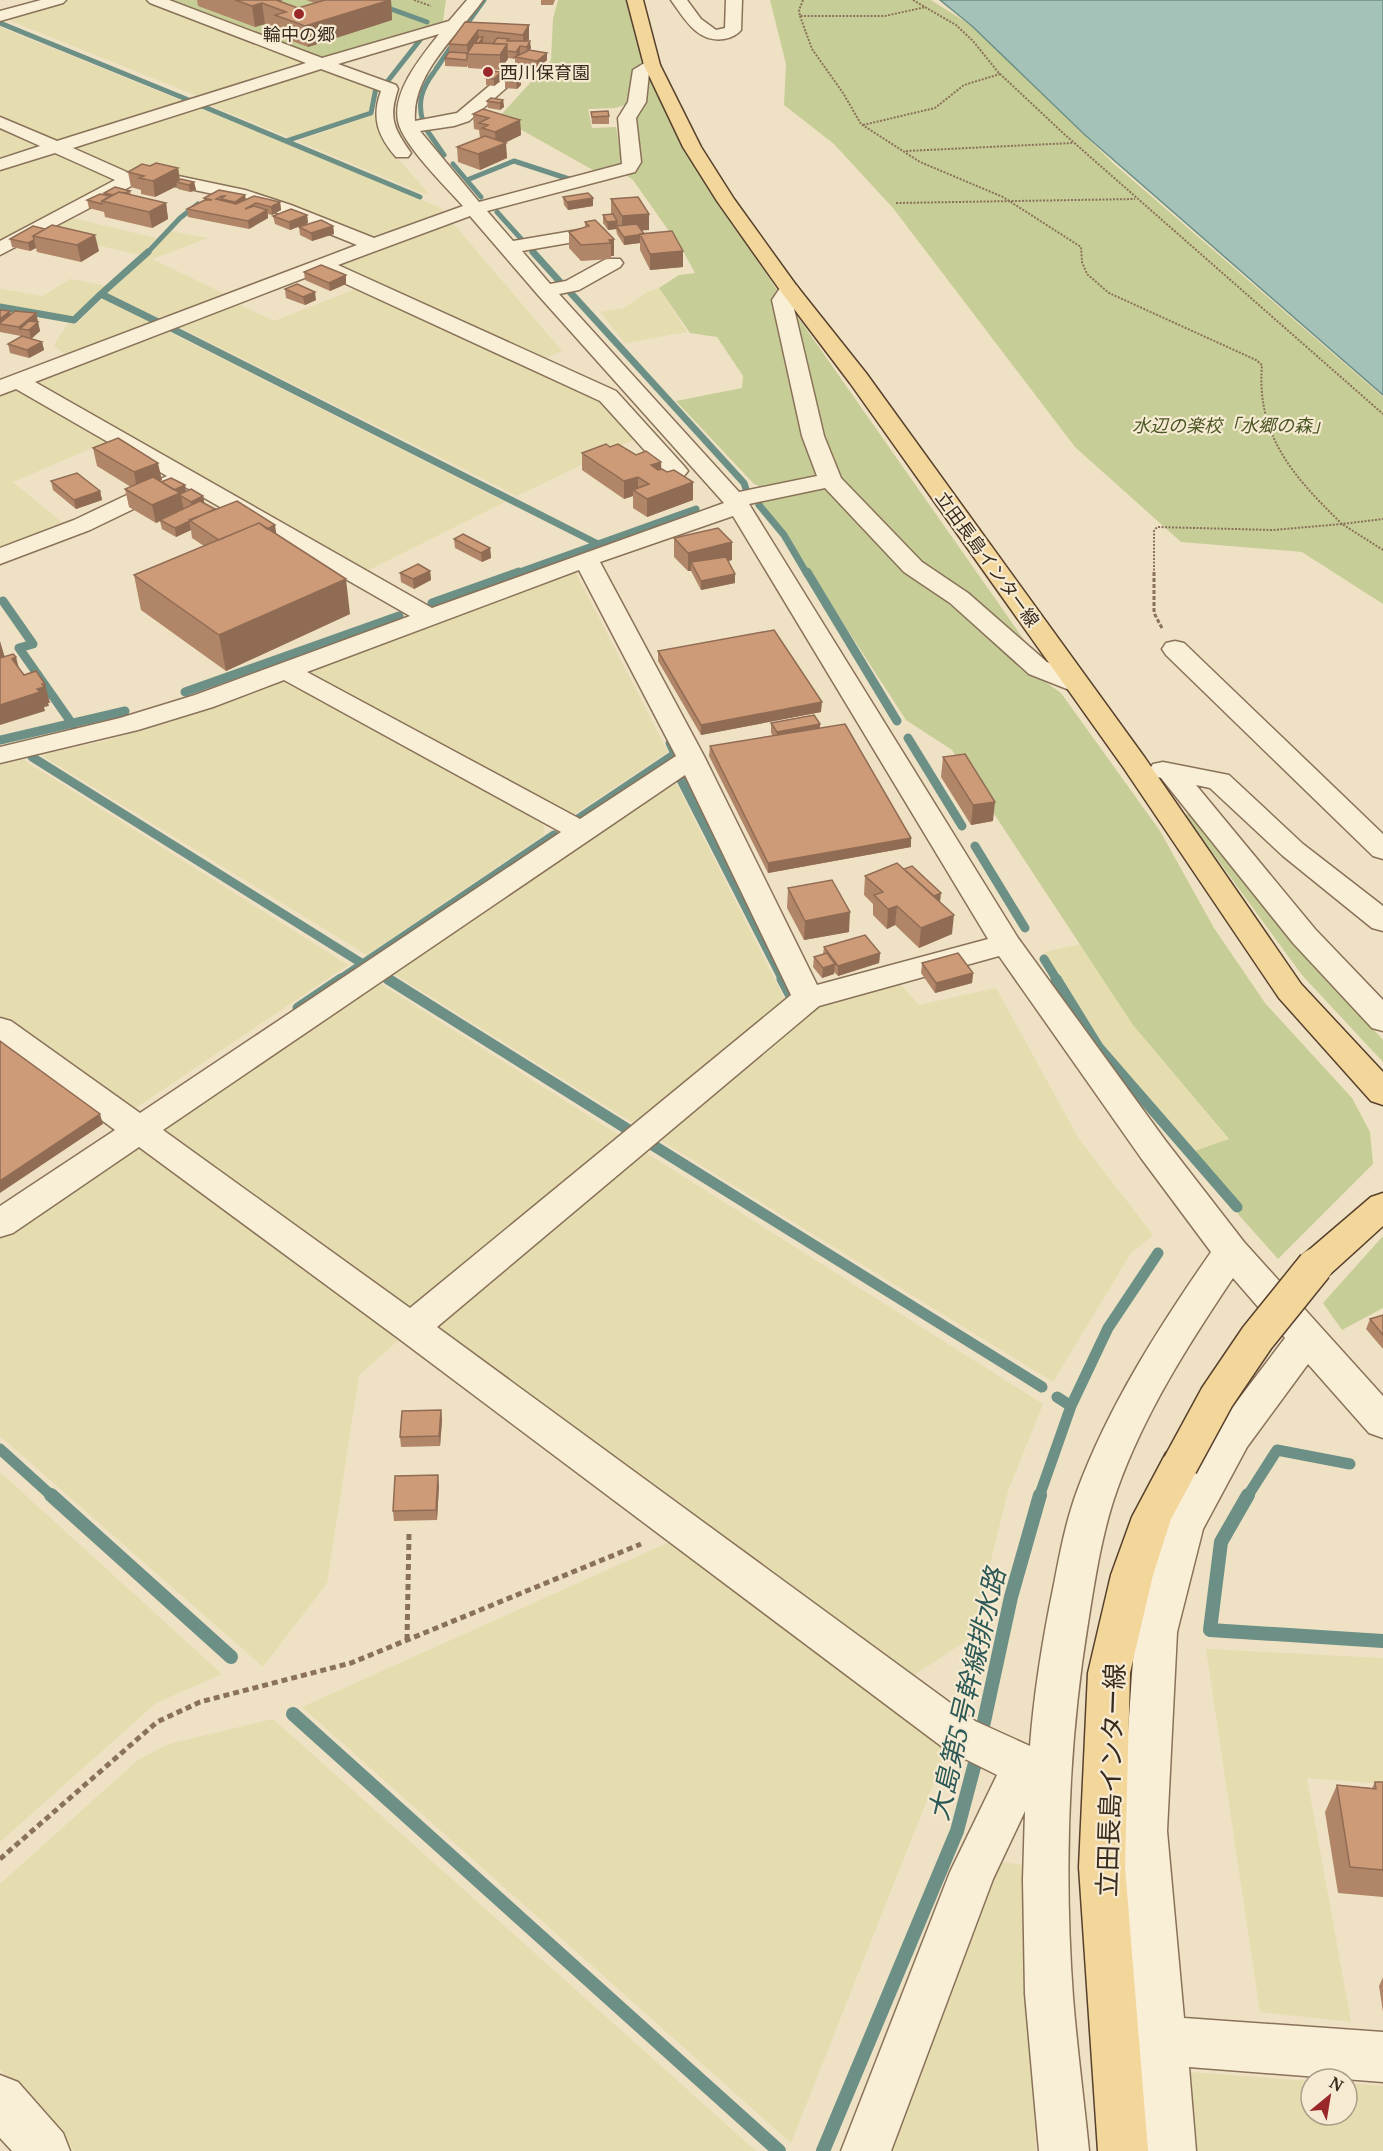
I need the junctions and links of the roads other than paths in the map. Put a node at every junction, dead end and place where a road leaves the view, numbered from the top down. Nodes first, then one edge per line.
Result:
1 (58, 0) edge
2 (155, 0) edge
3 (454, 0) edge
4 (635, 0) edge
5 (679, 0) edge
6 (734, 0) edge
7 (473, 3) edge
8 (0, 16) edge
9 (457, 24) junction
10 (322, 63) junction
11 (652, 64) junction
12 (507, 80) edge
13 (0, 122) edge
14 (409, 127) junction
15 (57, 147) junction
16 (410, 163) dead end
17 (0, 165) edge
18 (130, 180) junction
19 (440, 197) dead end
20 (464, 211) junction
21 (596, 233) edge
22 (375, 245) junction
23 (507, 248) junction
24 (0, 249) edge
25 (613, 263) dead end
26 (321, 265) junction
27 (789, 289) junction
28 (544, 291) junction
29 (9, 384) edge
30 (184, 476) junction
31 (830, 480) junction
32 (716, 501) junction
33 (0, 557) edge
34 (586, 559) junction
35 (430, 617) junction
36 (1175, 649) road end
37 (286, 671) junction
38 (1076, 683) junction
39 (0, 755) edge
40 (691, 758) junction
41 (1135, 764) junction
42 (1170, 771) junction
43 (580, 831) junction
44 (1383, 850) edge
45 (1383, 921) edge
46 (1006, 944) junction
47 (808, 998) junction
48 (1383, 1020) edge
49 (0, 1029) edge
50 (1383, 1093) edge
51 (138, 1131) junction
52 (1383, 1206) edge
53 (0, 1224) edge
54 (1231, 1252) junction
55 (411, 1328) junction
56 (1307, 1337) junction
57 (1383, 1422) edge
58 (1027, 1765) junction
59 (1162, 2041) junction
60 (1383, 2057) edge
61 (0, 2100) edge
62 (45, 2151) edge
63 (866, 2151) edge
64 (1064, 2151) edge
65 (1123, 2151) edge
66 (1171, 2151) edge

1 - 8 street
2 - 10 street
3 - 7 street
4 - 11 main road, 立田長島インター線
5 - 6 street
7 - 9 street
9 - 10 street
9 - 14 street
10 - 15 street
10 - 16 street
11 - 20 street
11 - 27 main road, 立田長島インター線
12 - 14 street
13 - 15 street
14 - 20 street
15 - 17 street
15 - 18 street
18 - 22 street
18 - 24 street
19 - 20 street
20 - 22 street
20 - 23 street
21 - 23 street
22 - 26 street
23 - 28 street
25 - 28 street
26 - 29 street
26 - 32 street
27 - 31 street
27 - 38 main road, 立田長島インター線
28 - 32 street
29 - 30 street
30 - 33 street
30 - 35 street
31 - 32 street
31 - 38 street
32 - 34 street
32 - 46 street
34 - 35 street
34 - 40 street
35 - 37 street
36 - 44 street
37 - 39 street
37 - 43 street
38 - 41 main road, 立田長島インター線
40 - 43 street
40 - 47 street
41 - 42 street
41 - 50 main road, 立田長島インター線
42 - 45 street
42 - 48 street
43 - 51 street
46 - 47 street
46 - 54 street
47 - 55 street
49 - 51 street
51 - 53 street
51 - 55 street
52 - 65 main road, 立田長島インター線, bridge
54 - 56 street
54 - 58 street
55 - 58 street
56 - 57 street
56 - 59 street
58 - 63 street
58 - 64 street
59 - 60 street
59 - 66 street
61 - 62 street

